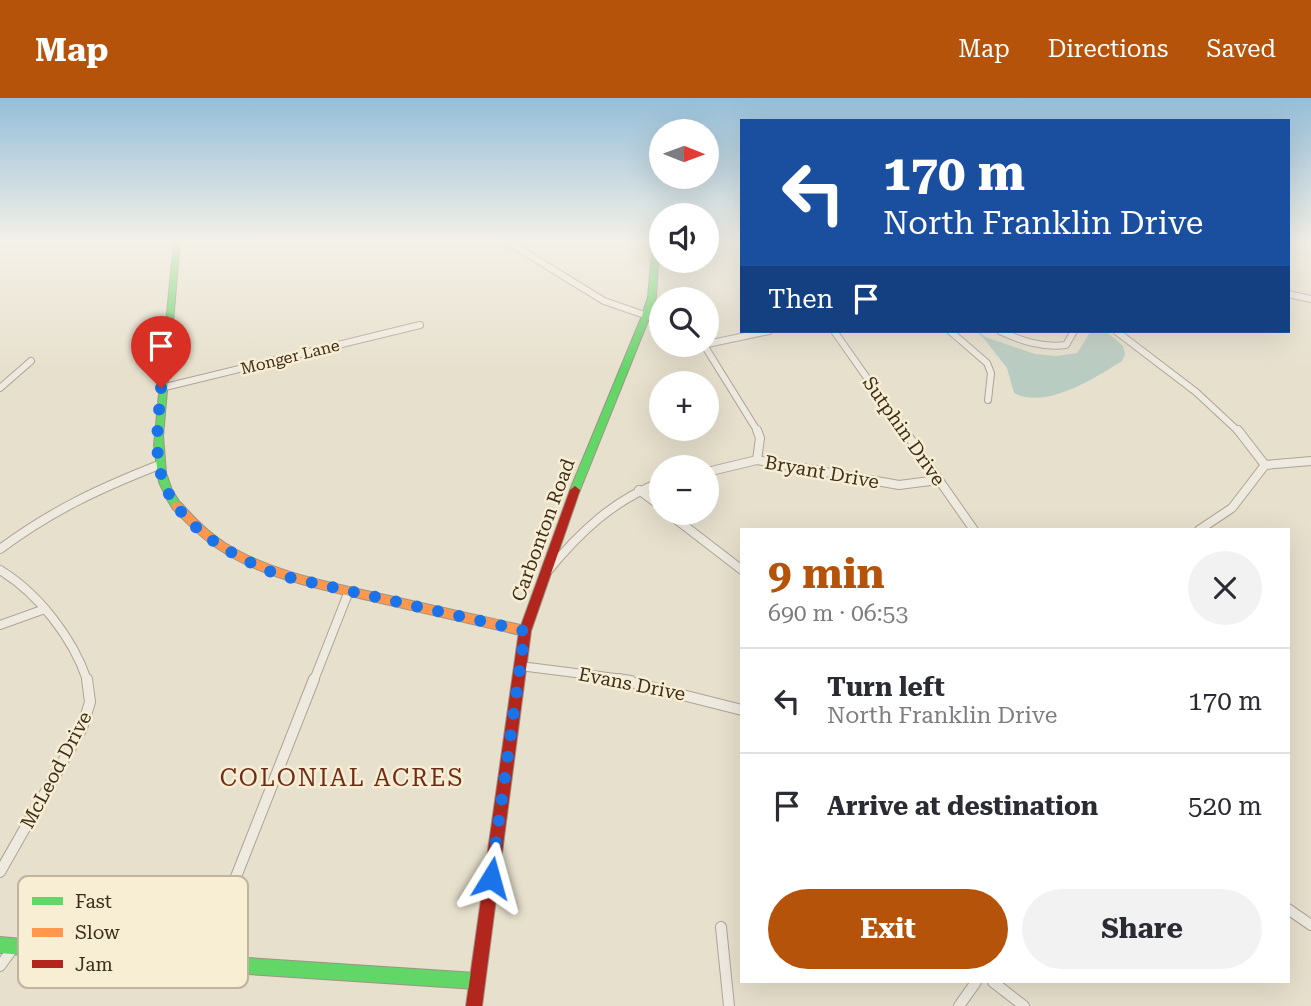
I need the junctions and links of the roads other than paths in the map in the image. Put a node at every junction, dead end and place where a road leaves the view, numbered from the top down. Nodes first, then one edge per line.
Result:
1 (172, 284) edge
2 (577, 284) edge
3 (654, 284) edge
4 (1290, 294) edge
5 (1311, 299) edge
6 (646, 316) junction
7 (649, 317) edge
8 (420, 325) dead end
9 (760, 333) edge
10 (835, 333) edge
11 (952, 333) edge
12 (1004, 333) edge
13 (1073, 333) edge
14 (1119, 333) edge
15 (719, 342) edge
16 (712, 357) edge
17 (31, 361) dead end
18 (0, 388) edge
19 (161, 388) junction
20 (988, 400) dead end
21 (757, 460) junction
22 (1311, 461) edge
23 (159, 465) junction
24 (1265, 465) junction
25 (719, 469) edge
26 (938, 480) junction
27 (649, 487) edge
28 (639, 490) junction
29 (649, 497) edge
30 (684, 525) edge
31 (973, 528) edge
32 (1202, 528) edge
33 (0, 549) edge
34 (740, 568) edge
35 (0, 570) edge
36 (540, 580) junction
37 (349, 592) junction
38 (42, 610) junction
39 (0, 625) edge
40 (525, 631) junction
41 (520, 666) junction
42 (740, 709) edge
43 (0, 872) edge
44 (236, 876) edge
45 (1290, 910) edge
46 (1311, 925) edge
47 (721, 927) dead end
48 (0, 946) edge
49 (14, 947) junction
50 (18, 947) edge
51 (0, 966) edge
52 (248, 966) edge
53 (476, 981) junction
54 (975, 983) edge
55 (994, 983) edge
56 (474, 1006) edge
57 (729, 1006) edge
58 (959, 1006) edge
59 (1024, 1006) edge

1 - 19 street
2 - 6 street
3 - 6 street, Carbonton Road
4 - 5 street
6 - 7 street
6 - 36 street, Carbonton Road
8 - 19 street, Monger Lane
9 - 15 street
10 - 26 street, Sutphin Drive
11 - 20 street
12 - 13 street
14 - 24 street
16 - 21 street
17 - 18 street
19 - 23 street
21 - 25 street, Bryant Drive
21 - 26 street, Bryant Drive
22 - 24 street
23 - 33 street
23 - 37 street
24 - 32 street
26 - 31 street, Sutphin Drive
27 - 28 street
28 - 29 street
28 - 36 street
30 - 34 street
35 - 38 street, McLeod Drive
36 - 40 street, Carbonton Road
37 - 40 street
37 - 44 street
38 - 39 street
38 - 43 street, McLeod Drive
40 - 41 street, Carbonton Road
41 - 42 street, Evans Drive
41 - 53 street, Carbonton Road
45 - 46 street
47 - 57 street
48 - 49 street
49 - 50 street
49 - 51 street
52 - 53 street
53 - 56 street, Carbonton Road
54 - 58 street
55 - 59 street

